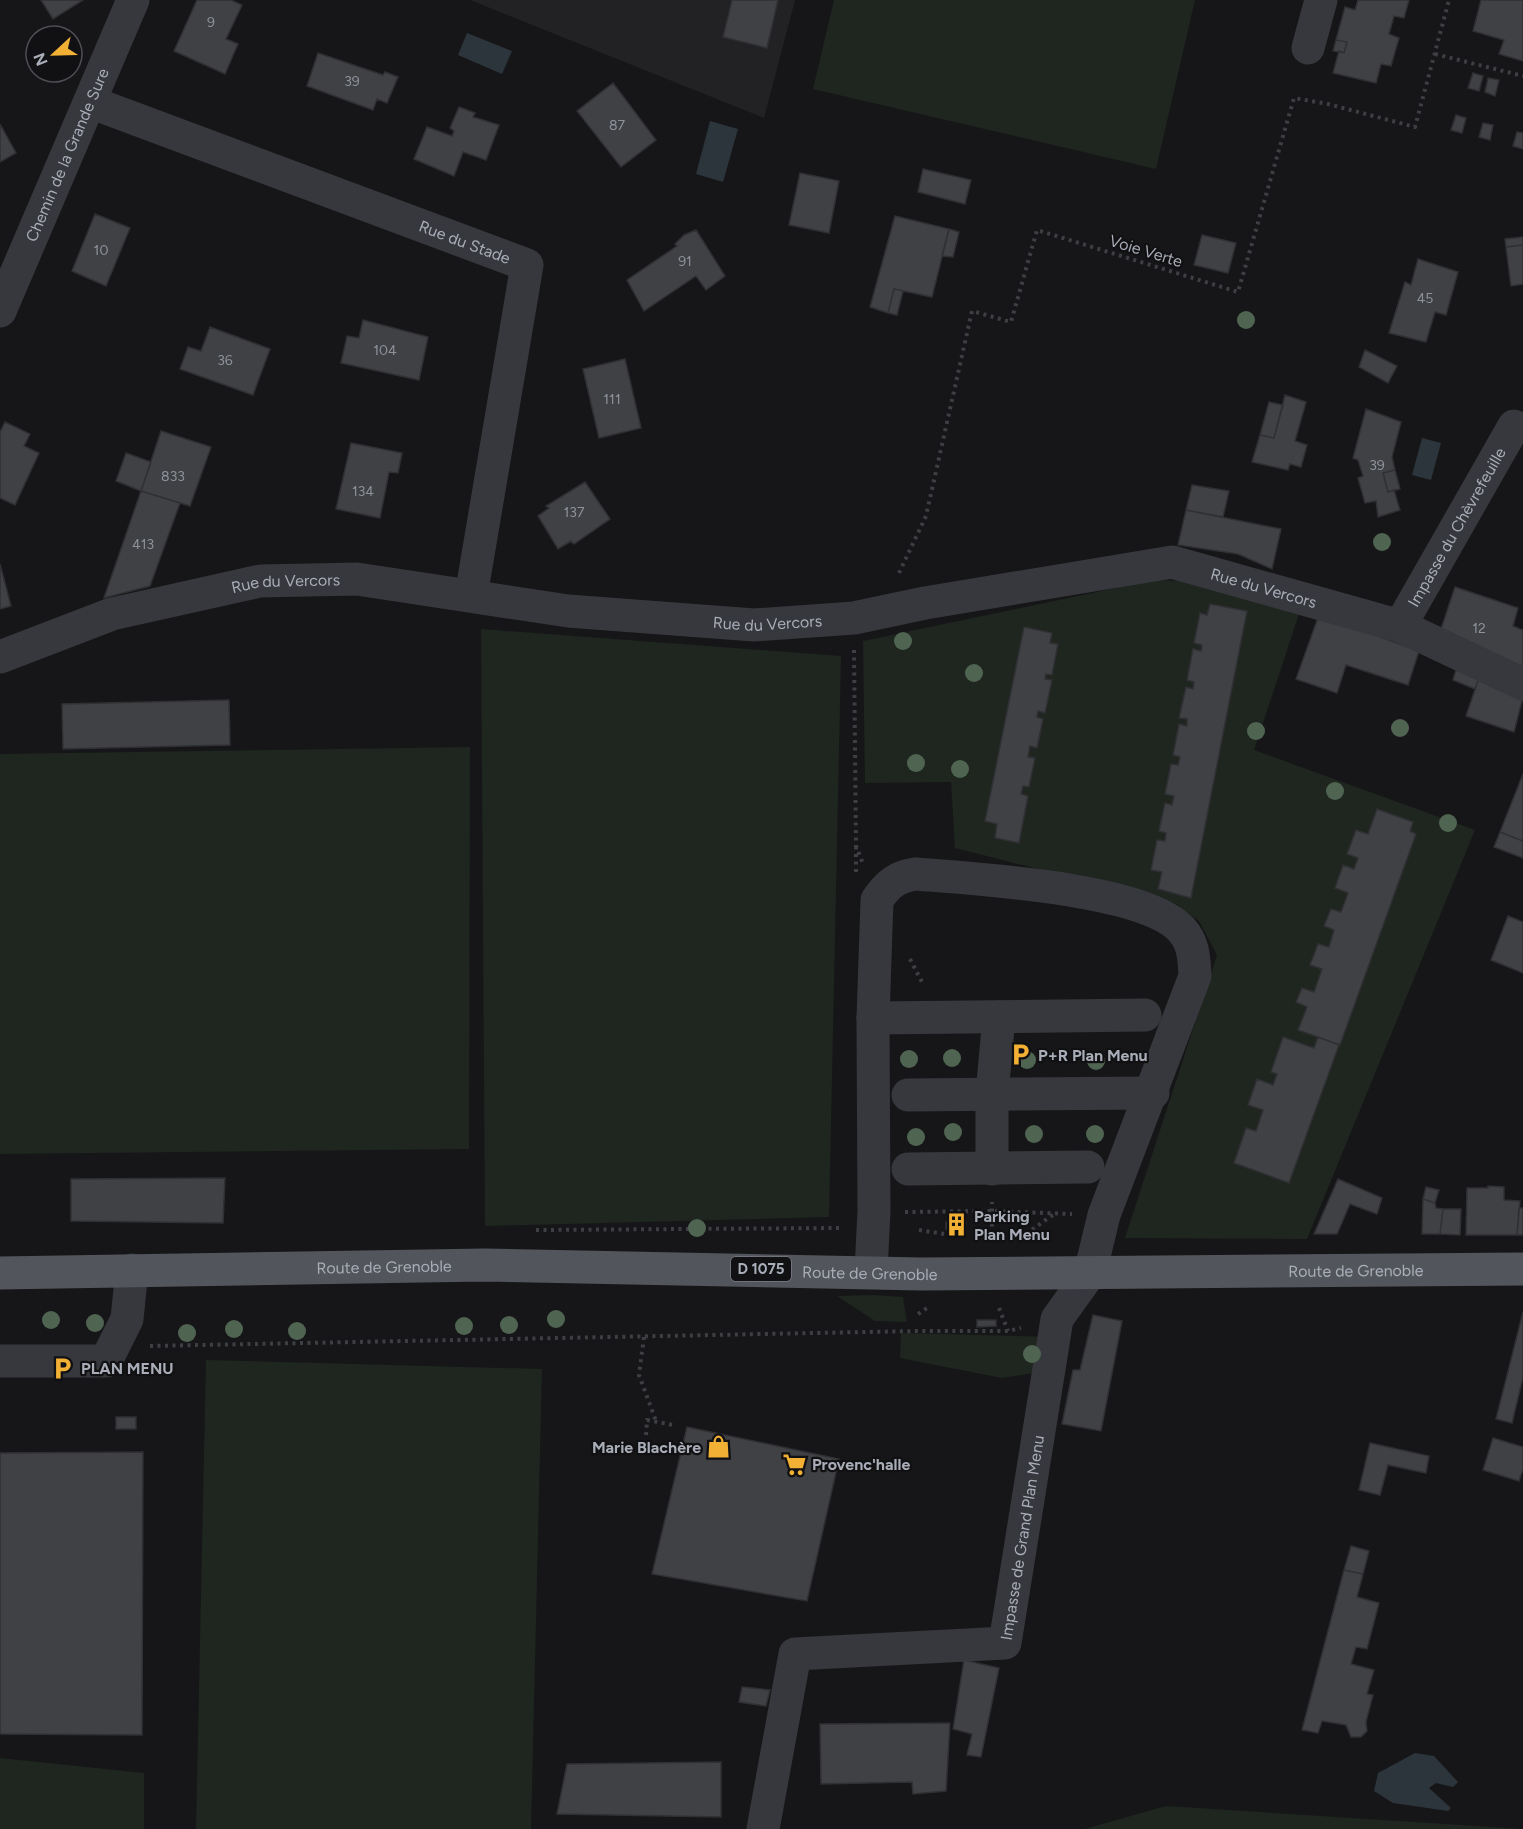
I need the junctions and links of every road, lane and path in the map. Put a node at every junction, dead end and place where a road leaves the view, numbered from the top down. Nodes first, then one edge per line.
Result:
1 (133, 0) edge
2 (1321, 0) edge
3 (1449, 0) edge
4 (1308, 48) dead end
5 (1435, 54) junction
6 (1523, 76) edge
7 (90, 102) junction
8 (0, 311) edge
9 (1514, 426) dead end
10 (471, 596) junction
11 (895, 609) junction
12 (854, 618) junction
13 (1400, 626) junction
14 (0, 657) edge
15 (1523, 684) edge
16 (856, 846) junction
17 (866, 891) junction
18 (905, 951) dead end
19 (1145, 1015) dead end
20 (999, 1017) junction
21 (873, 1018) junction
22 (938, 1018) junction
23 (1153, 1093) junction
24 (992, 1094) junction
25 (908, 1095) dead end
26 (1089, 1167) dead end
27 (908, 1169) dead end
28 (992, 1169) junction
29 (1055, 1214) junction
30 (1104, 1215) junction
31 (862, 1219) junction
32 (530, 1230) dead end
33 (919, 1230) dead end
34 (944, 1234) dead end
35 (1026, 1234) dead end
36 (1523, 1269) edge
37 (132, 1270) junction
38 (871, 1271) junction
39 (1090, 1272) junction
40 (0, 1273) edge
41 (999, 1308) dead end
42 (1057, 1319) junction
43 (1008, 1331) junction
44 (644, 1337) junction
45 (113, 1346) junction
46 (0, 1361) edge
47 (656, 1421) junction
48 (673, 1425) dead end
49 (646, 1435) dead end
50 (763, 1829) edge

1 - 7 street, Chemin de la Grande Sure
2 - 4 street
3 - 5 path, Voie Verte
5 - 6 path
5 - 11 path, Voie Verte
7 - 8 street, Chemin de la Grande Sure
7 - 10 street, Rue du Stade
9 - 13 street, Impasse du Chèvrefeuille
10 - 12 street, Rue du Vercors
10 - 14 street, Rue du Vercors
11 - 12 street, Rue du Vercors
11 - 13 street, Rue du Vercors
12 - 16 path
13 - 15 street, Rue du Vercors
16 - 17 path
16 - 17 path
17 - 21 street
17 - 23 street
18 - 22 path
19 - 20 street
20 - 22 street
20 - 24 street
21 - 22 street
21 - 31 street
23 - 24 street
23 - 30 street
24 - 25 street
24 - 28 street
26 - 28 street
27 - 28 street
29 - 30 path
29 - 31 path
29 - 35 path
30 - 39 street
31 - 32 path
31 - 38 street
33 - 34 path
36 - 39 main road, Route de Grenoble / D 1075
37 - 38 main road, Route de Grenoble / D 1075
37 - 40 main road, Route de Grenoble / D 1075
37 - 45 street
38 - 39 main road, Route de Grenoble / D 1075
39 - 42 street, Impasse de Grand Plan Menu
41 - 43 path
42 - 43 path
42 - 50 street, Impasse de Grand Plan Menu
43 - 44 path
44 - 45 path
44 - 47 path
45 - 46 street
47 - 48 path
47 - 49 path

